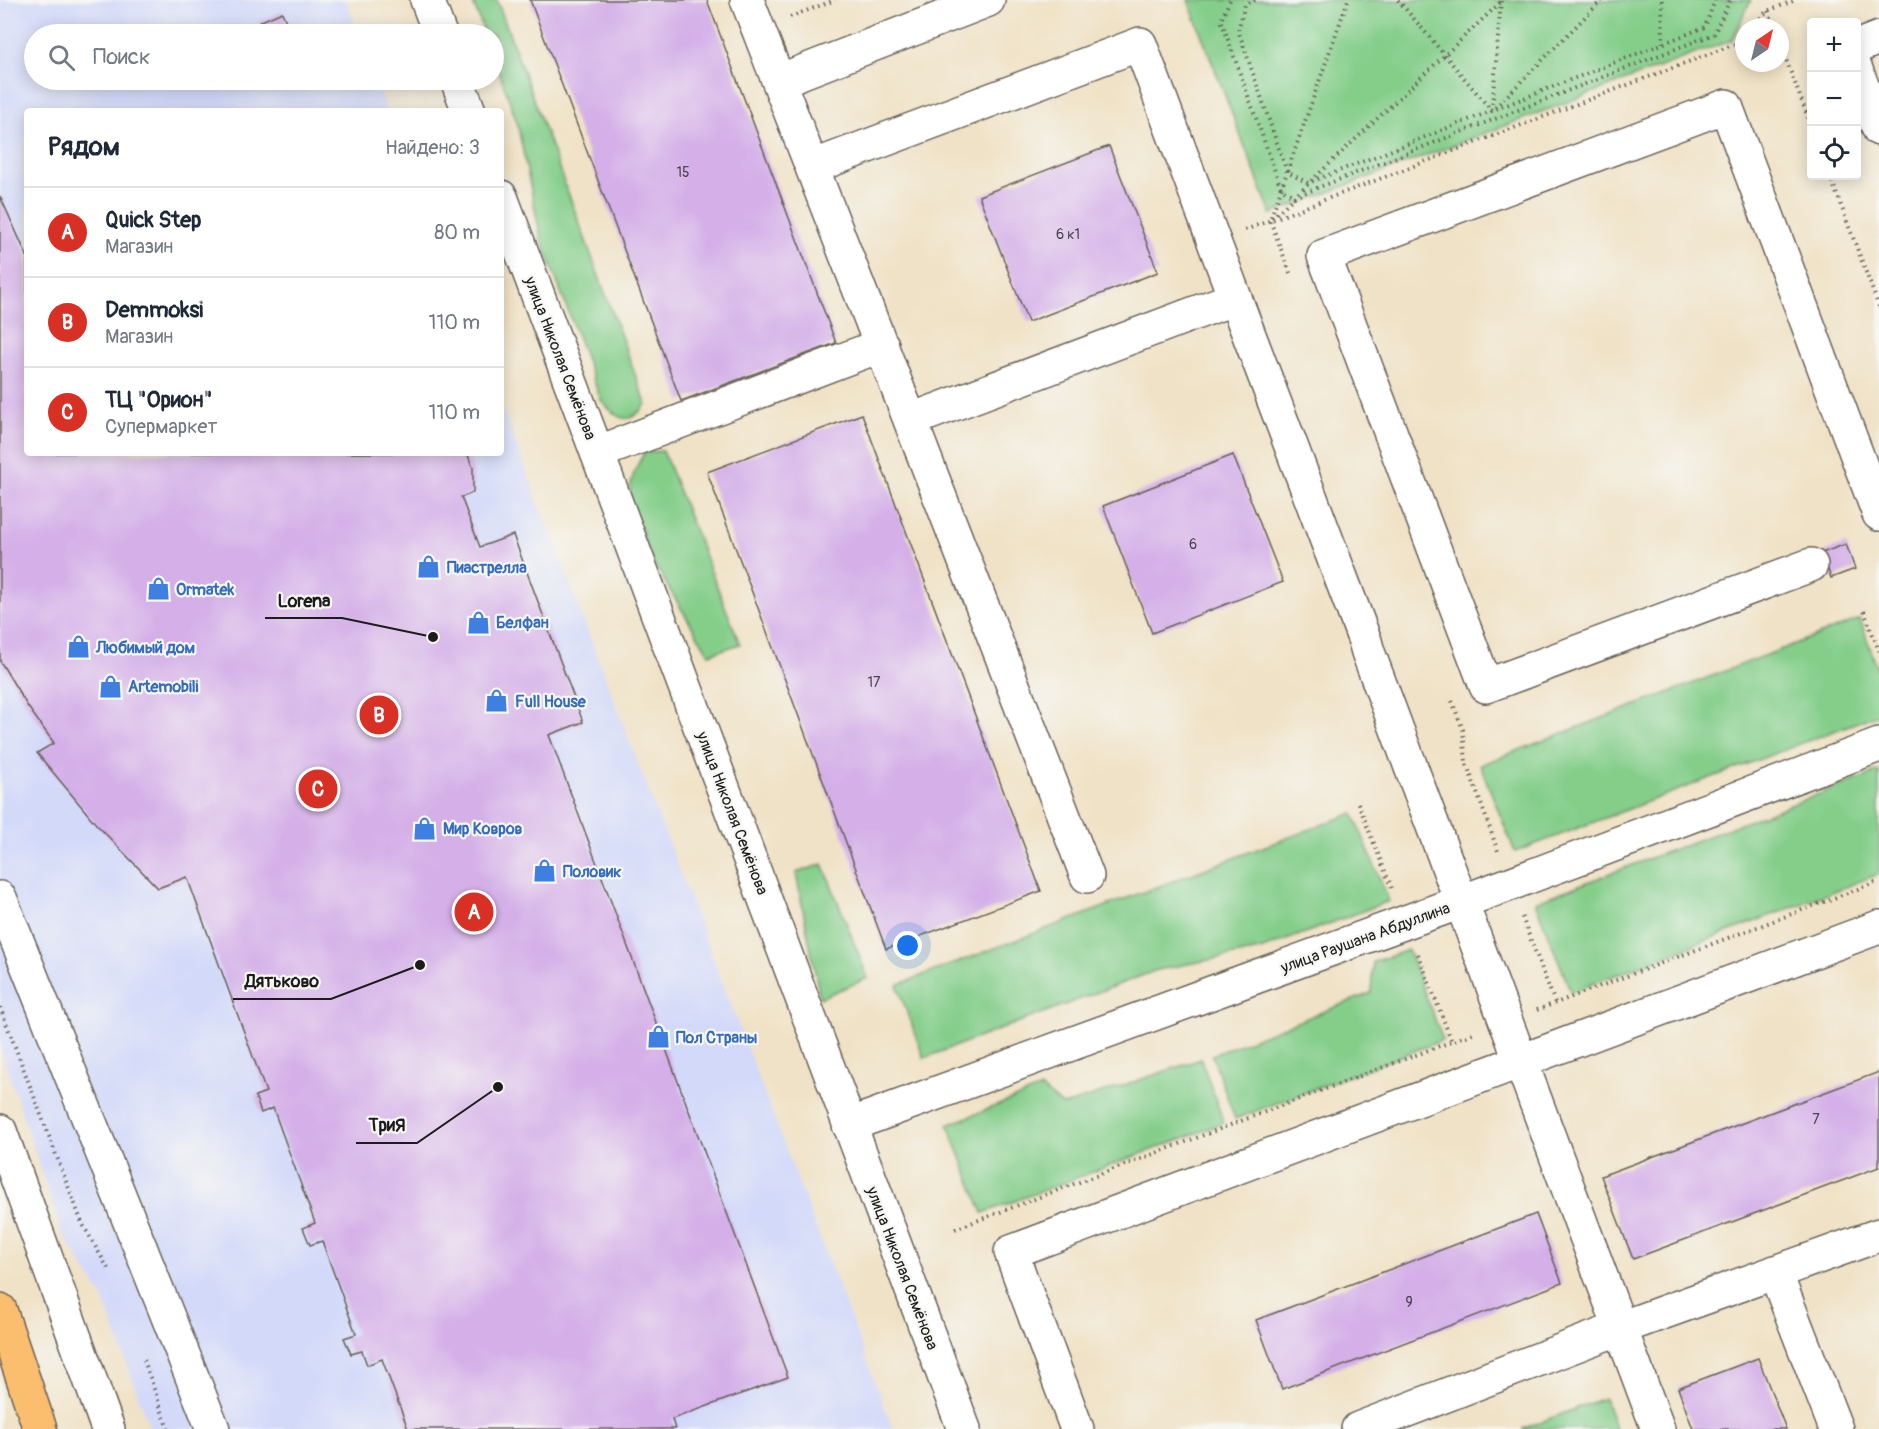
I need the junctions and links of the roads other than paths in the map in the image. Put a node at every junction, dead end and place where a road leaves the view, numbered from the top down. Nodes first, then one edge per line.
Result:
1 (427, 0) edge
2 (988, 0) edge
3 (752, 15) edge
4 (436, 24) edge
5 (1879, 38) edge
6 (1861, 45) edge
7 (1858, 72) edge
8 (779, 81) junction
9 (461, 90) edge
10 (468, 108) edge
11 (1879, 129) edge
12 (812, 167) junction
13 (504, 205) edge
14 (1235, 298) junction
15 (882, 345) junction
16 (911, 420) junction
17 (597, 453) junction
18 (1879, 514) edge
19 (1811, 565) dead end
20 (1879, 745) edge
21 (1087, 876) dead end
22 (0, 898) edge
23 (1461, 902) junction
24 (1879, 927) edge
25 (1521, 1062) junction
26 (849, 1125) junction
27 (0, 1131) edge
28 (1879, 1235) edge
29 (1775, 1272) junction
30 (0, 1310) edge
31 (1620, 1328) junction
32 (40, 1429) edge
33 (108, 1429) edge
34 (213, 1429) edge
35 (964, 1429) edge
36 (1077, 1429) edge
37 (1358, 1429) edge
38 (1658, 1429) edge
39 (1836, 1429) edge

1 - 4 street
2 - 8 street
3 - 8 street
5 - 6 street
7 - 11 street
8 - 12 street
9 - 10 street
12 - 14 street
12 - 15 street
13 - 17 street, улица Николая Семёнова
14 - 16 street
14 - 23 street
15 - 16 street
15 - 17 street
16 - 21 street
17 - 26 street, улица Николая Семёнова
18 - 19 street
20 - 23 street, улица Раушана Абдуллина
22 - 34 street
23 - 25 street
23 - 26 street, улица Раушана Абдуллина
24 - 25 street
25 - 31 street
25 - 36 street
26 - 35 street, улица Николая Семёнова
27 - 33 street
28 - 29 street
29 - 31 street
29 - 39 street
30 - 32 main road
31 - 37 street
31 - 38 street

